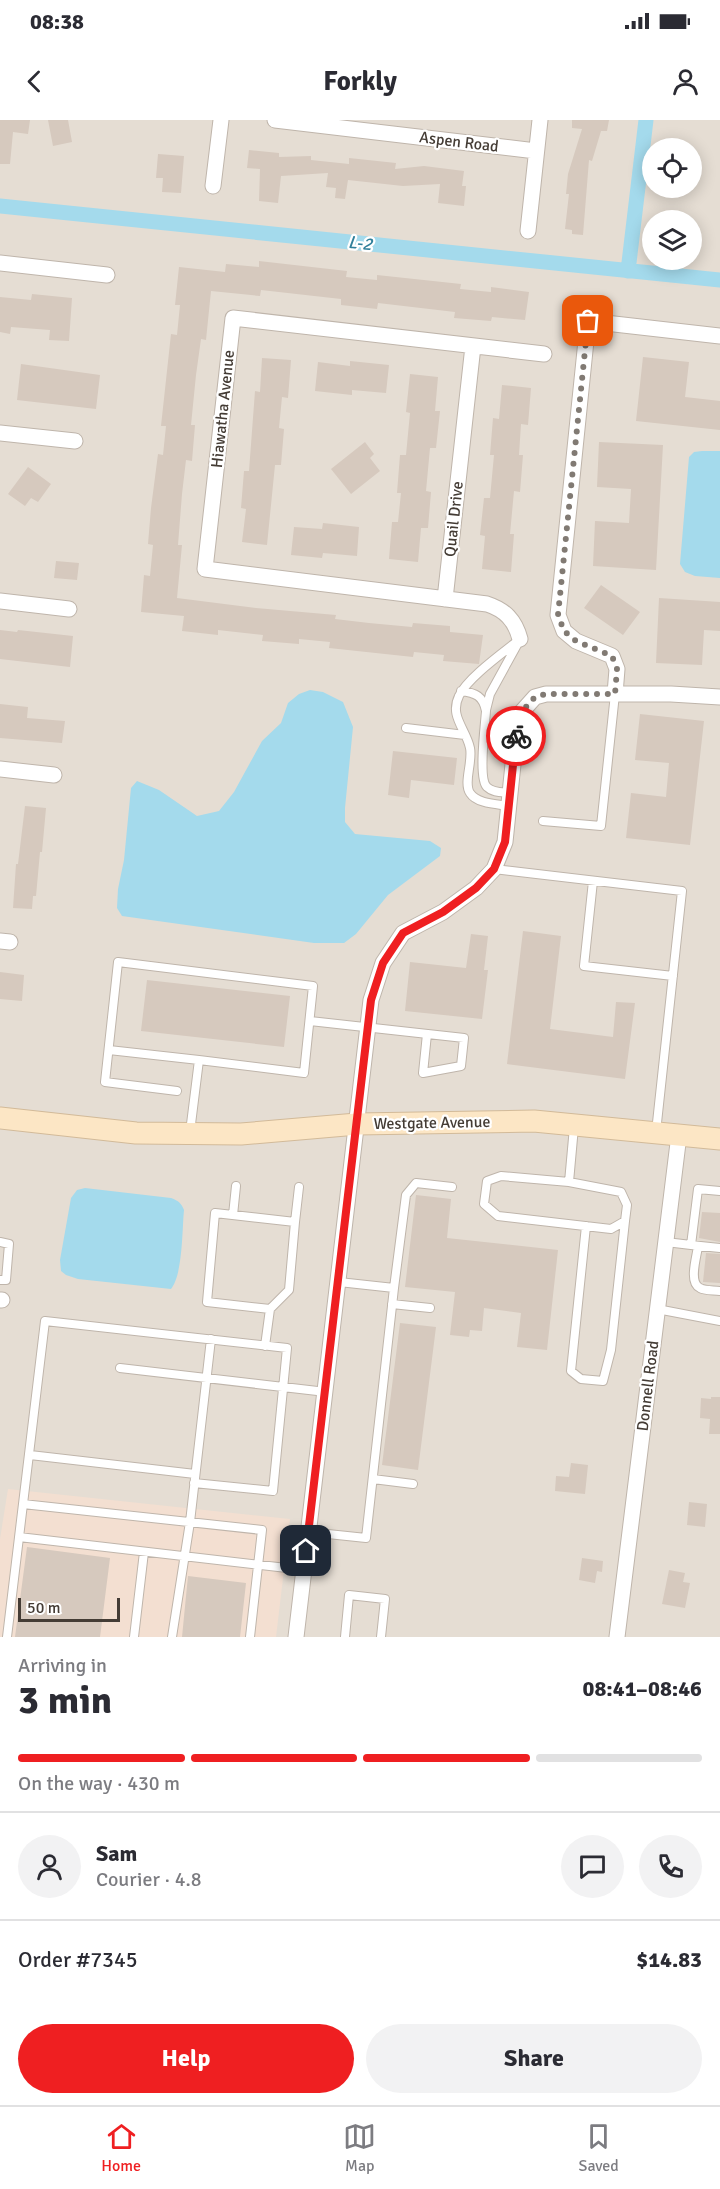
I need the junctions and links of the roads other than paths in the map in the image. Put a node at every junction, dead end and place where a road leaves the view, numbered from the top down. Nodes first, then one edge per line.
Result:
1 (221, 120) edge
2 (275, 120) edge
3 (540, 120) edge
4 (536, 151) junction
5 (213, 186) dead end
6 (528, 231) dead end
7 (0, 263) edge
8 (107, 275) dead end
9 (720, 336) edge
10 (473, 346) junction
11 (544, 354) dead end
12 (0, 433) edge
13 (75, 441) dead end
14 (445, 599) junction
15 (0, 601) edge
16 (69, 609) dead end
17 (520, 639) junction
18 (461, 691) junction
19 (615, 694) junction
20 (720, 697) edge
21 (486, 711) junction
22 (406, 728) dead end
23 (465, 735) junction
24 (0, 769) edge
25 (54, 775) dead end
26 (510, 799) junction
27 (543, 821) dead end
28 (494, 869) junction
29 (593, 881) junction
30 (673, 976) junction
31 (310, 1021) junction
32 (368, 1028) junction
33 (427, 1034) junction
34 (109, 1050) junction
35 (199, 1060) junction
36 (177, 1090) dead end
37 (0, 1118) edge
38 (357, 1124) junction
39 (574, 1125) junction
40 (656, 1133) junction
41 (190, 1134) junction
42 (679, 1135) junction
43 (720, 1139) edge
44 (569, 1182) junction
45 (236, 1186) dead end
46 (299, 1187) dead end
47 (452, 1187) dead end
48 (720, 1191) edge
49 (233, 1215) junction
50 (625, 1221) junction
51 (295, 1222) junction
52 (586, 1226) junction
53 (0, 1242) edge
54 (666, 1242) junction
55 (695, 1245) junction
56 (720, 1248) edge
57 (0, 1280) edge
58 (339, 1282) junction
59 (394, 1288) junction
60 (720, 1291) edge
61 (392, 1304) junction
62 (430, 1308) dead end
63 (270, 1309) junction
64 (657, 1309) junction
65 (720, 1321) edge
66 (211, 1340) junction
67 (265, 1346) junction
68 (120, 1368) dead end
69 (206, 1378) junction
70 (283, 1387) junction
71 (326, 1392) junction
72 (30, 1455) junction
73 (194, 1478) junction
74 (373, 1479) junction
75 (413, 1484) dead end
76 (23, 1504) junction
77 (190, 1522) junction
78 (309, 1533) junction
79 (19, 1537) junction
80 (144, 1552) junction
81 (183, 1556) junction
82 (259, 1565) junction
83 (304, 1570) junction
84 (7, 1637) edge
85 (134, 1637) edge
86 (172, 1637) edge
87 (250, 1637) edge
88 (296, 1637) edge
89 (345, 1637) edge
90 (381, 1637) edge
91 (617, 1637) edge

1 - 5 street
2 - 4 street, Aspen Road
3 - 4 street
4 - 6 street
7 - 8 street
9 - 19 street
10 - 11 street, Hiawatha Avenue
10 - 14 street, Quail Drive
10 - 14 street, Hiawatha Avenue
12 - 13 street
14 - 17 street
15 - 16 street
17 - 18 lane
17 - 21 lane
18 - 21 lane
18 - 23 lane
19 - 20 street
19 - 26 street
19 - 27 lane
21 - 26 lane
22 - 23 lane
23 - 26 lane
24 - 25 street
26 - 28 street
28 - 29 lane
28 - 32 street
29 - 30 lane
29 - 30 lane
30 - 40 lane
31 - 32 lane
31 - 34 lane
31 - 35 lane
32 - 33 lane
32 - 38 street
33 - 33 lane
34 - 35 lane
34 - 36 lane
35 - 41 lane
37 - 41 street, Westgate Avenue
38 - 39 street, Westgate Avenue
38 - 41 street, Westgate Avenue
38 - 58 street
39 - 40 street, Westgate Avenue
39 - 44 lane
40 - 42 street, Westgate Avenue
42 - 43 street, Westgate Avenue
42 - 54 street, Donnell Road
44 - 50 lane
44 - 52 lane
45 - 49 lane
46 - 51 lane
47 - 59 lane
48 - 55 lane
49 - 51 lane
49 - 63 lane
50 - 52 lane
50 - 52 lane
51 - 63 lane
53 - 57 lane
54 - 55 lane
54 - 64 street, Donnell Road
55 - 56 lane
55 - 60 lane
58 - 59 lane
58 - 71 street
59 - 61 lane
61 - 62 lane
61 - 74 lane
63 - 67 lane
64 - 65 lane
64 - 91 street, Donnell Road
66 - 67 lane
66 - 69 lane
66 - 72 lane
67 - 70 lane
68 - 69 lane
69 - 70 lane
69 - 73 lane
70 - 71 lane
70 - 73 lane
71 - 78 street
72 - 73 lane
72 - 76 lane
73 - 77 lane
74 - 75 lane
74 - 78 lane
76 - 77 lane
76 - 79 lane
77 - 81 lane
77 - 82 lane
78 - 83 street
79 - 80 lane
79 - 84 lane
80 - 81 lane
80 - 85 lane
81 - 82 lane
81 - 86 lane
82 - 83 lane
82 - 87 lane
83 - 88 street
89 - 90 lane

